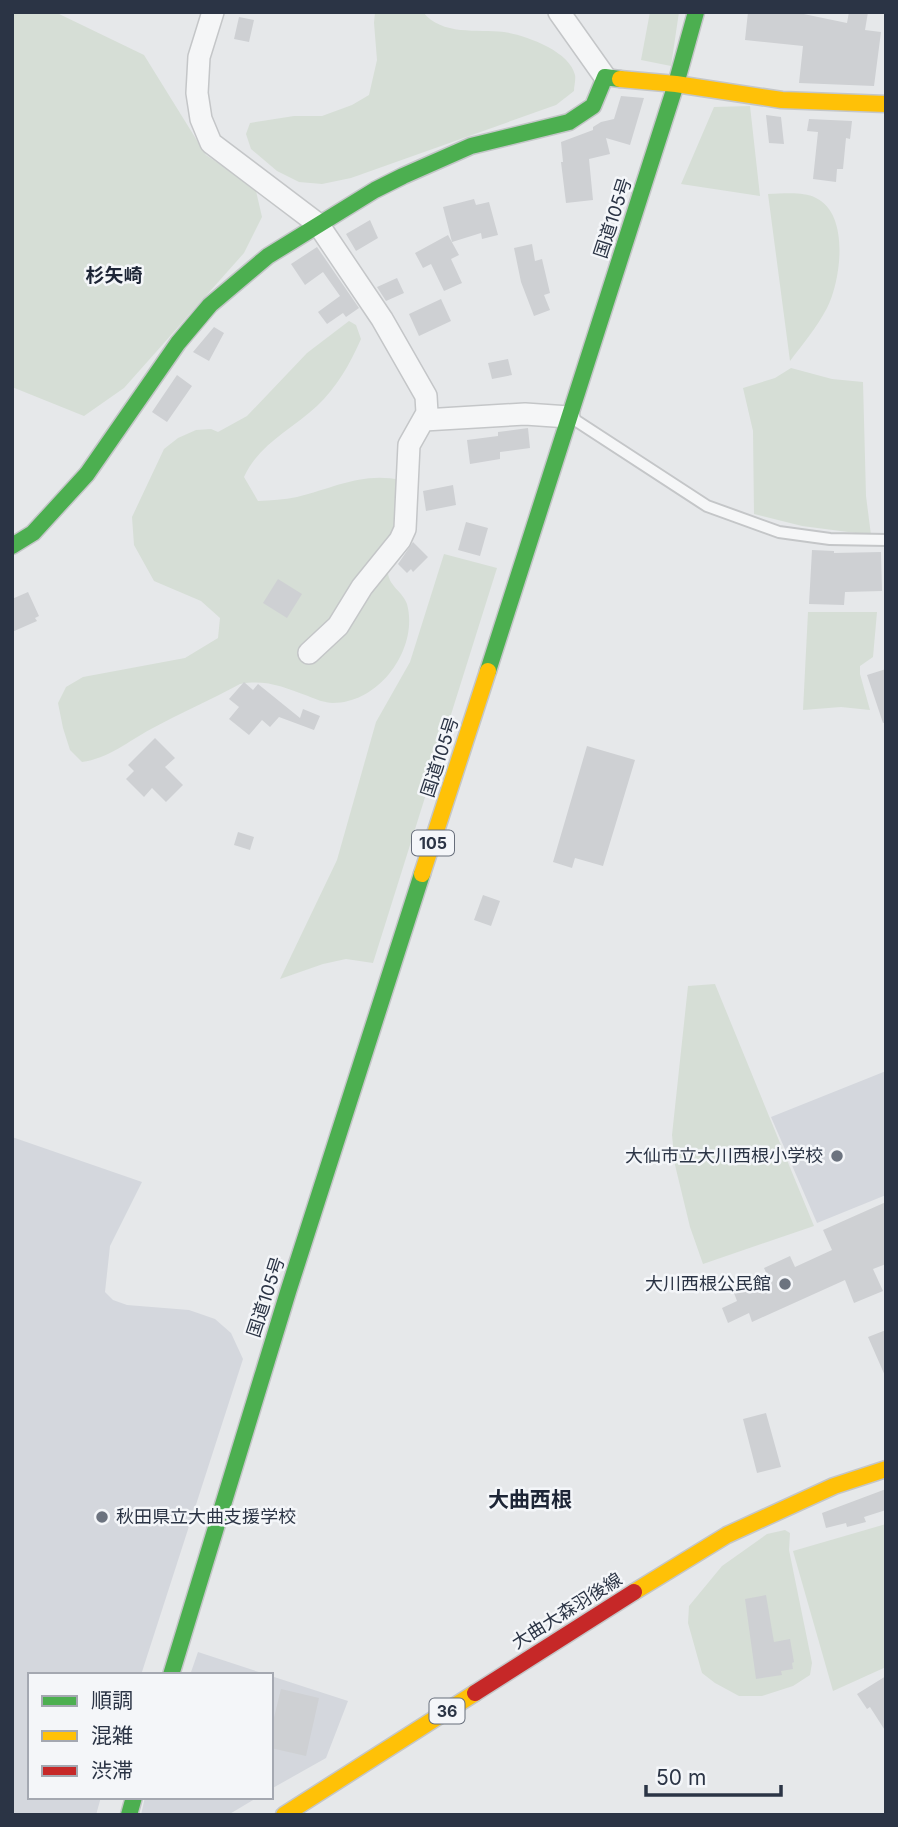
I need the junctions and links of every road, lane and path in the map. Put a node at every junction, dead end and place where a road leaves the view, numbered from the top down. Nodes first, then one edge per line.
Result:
1 (213, 12) edge
2 (559, 12) edge
3 (696, 12) edge
4 (605, 77) junction
5 (676, 84) junction
6 (886, 104) edge
7 (318, 224) junction
8 (569, 417) junction
9 (424, 420) junction
10 (886, 540) edge
11 (12, 546) edge
12 (309, 653) dead end
13 (886, 1469) edge
14 (172, 1673) edge
15 (284, 1815) edge

1 - 7 street
2 - 4 street
3 - 5 main road, 国道105号 / 105
4 - 5 main road
4 - 7 main road
5 - 6 main road
5 - 8 main road, 国道105号 / 105
7 - 9 street
7 - 11 main road
8 - 9 street
8 - 10 lane
8 - 14 main road, 国道105号 / 105
9 - 12 street
13 - 15 main road, 大曲大森羽後線 / 36

